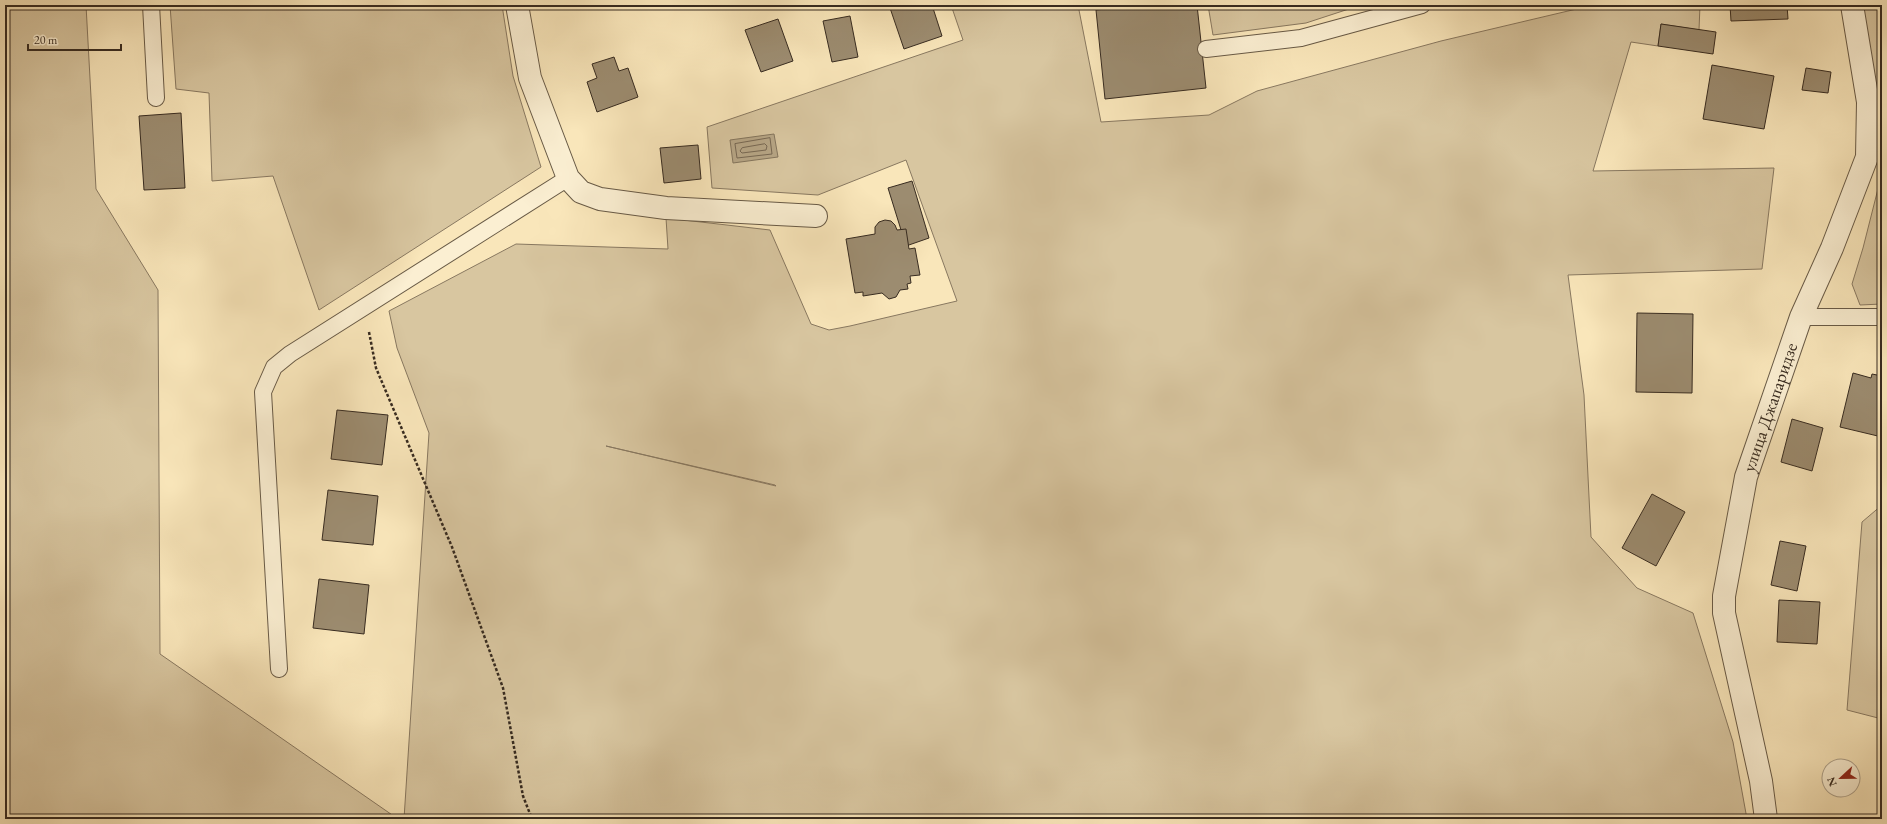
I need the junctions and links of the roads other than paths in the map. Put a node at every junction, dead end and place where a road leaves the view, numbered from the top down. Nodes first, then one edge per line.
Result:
1 (151, 5) edge
2 (517, 5) edge
3 (1422, 5) edge
4 (1852, 5) edge
5 (1206, 49) dead end
6 (156, 98) dead end
7 (1874, 155) edge
8 (568, 178) junction
9 (816, 216) dead end
10 (1801, 317) junction
11 (1882, 317) edge
12 (279, 669) dead end
13 (1766, 819) edge

1 - 6 lane
2 - 8 street
3 - 5 lane
4 - 7 street, улица Джапаридзе
7 - 10 street, улица Джапаридзе
8 - 9 street
8 - 12 lane
10 - 11 lane
10 - 13 street, улица Джапаридзе

